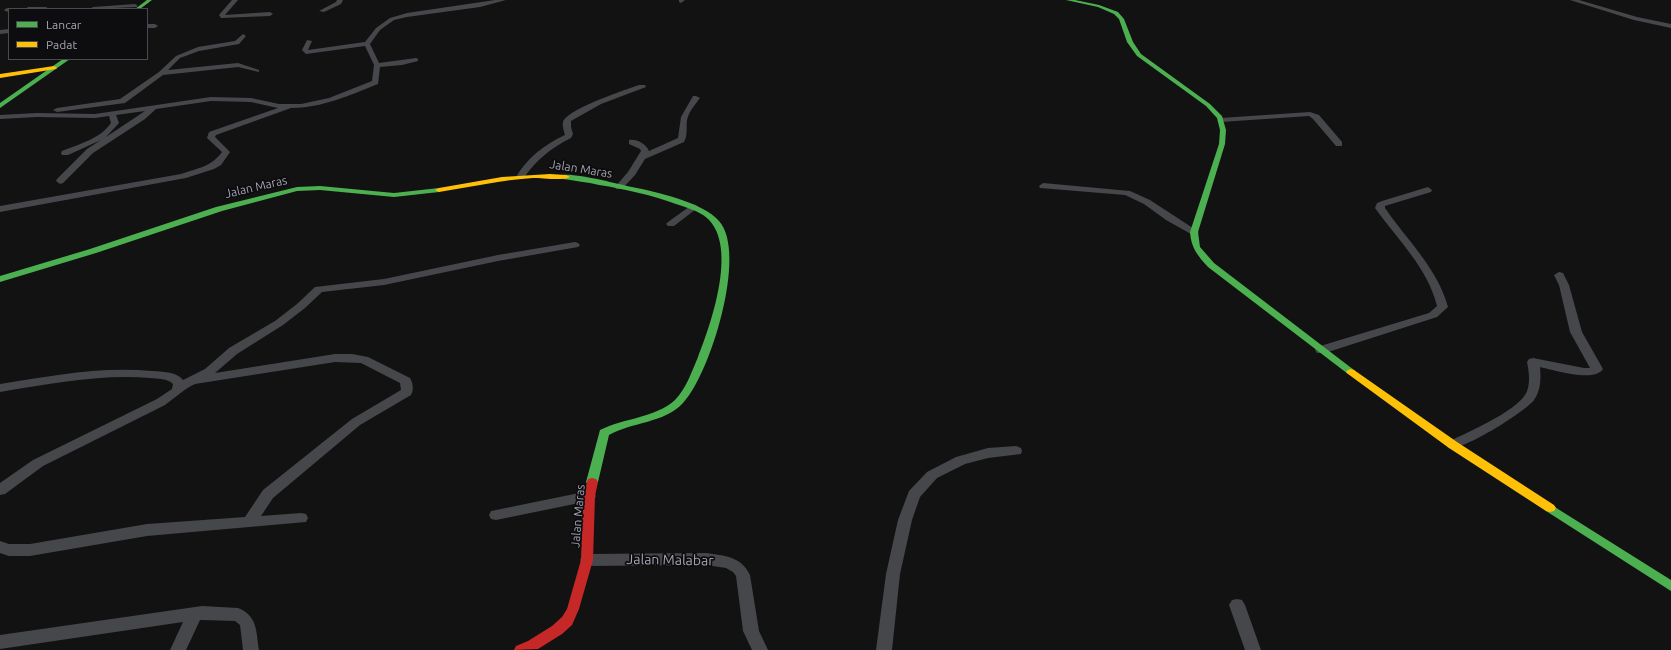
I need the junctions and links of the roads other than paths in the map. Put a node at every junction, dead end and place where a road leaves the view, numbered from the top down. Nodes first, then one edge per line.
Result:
1 (144, 0) edge
2 (150, 0) edge
3 (235, 0) edge
4 (340, 0) edge
5 (503, 0) edge
6 (1068, 0) edge
7 (1573, 0) edge
8 (135, 8) edge
9 (322, 11) dead end
10 (270, 14) dead end
11 (148, 26) edge
12 (156, 26) dead end
13 (1671, 26) edge
14 (243, 36) dead end
15 (309, 41) dead end
16 (367, 44) junction
17 (61, 60) edge
18 (65, 60) edge
19 (416, 60) dead end
20 (377, 65) junction
21 (51, 69) junction
22 (257, 72) dead end
23 (162, 73) junction
24 (0, 76) edge
25 (642, 87) dead end
26 (696, 98) dead end
27 (0, 102) edge
28 (0, 106) edge
29 (288, 107) junction
30 (153, 108) junction
31 (112, 114) junction
32 (37, 115) junction
33 (0, 117) edge
34 (1221, 120) junction
35 (632, 142) dead end
36 (1339, 144) dead end
37 (66, 153) dead end
38 (642, 158) junction
39 (520, 177) junction
40 (60, 181) dead end
41 (1043, 186) dead end
42 (619, 187) junction
43 (1428, 190) dead end
44 (693, 207) junction
45 (0, 210) edge
46 (671, 224) dead end
47 (1194, 232) junction
48 (575, 245) dead end
49 (1558, 275) dead end
50 (0, 279) edge
51 (1321, 350) junction
52 (194, 380) junction
53 (179, 387) junction
54 (0, 388) edge
55 (1453, 445) junction
56 (1016, 451) dead end
57 (0, 490) edge
58 (589, 496) junction
59 (496, 515) dead end
60 (301, 518) dead end
61 (249, 522) junction
62 (0, 547) edge
63 (587, 560) junction
64 (1671, 586) edge
65 (1236, 605) dead end
66 (195, 614) junction
67 (0, 642) edge
68 (178, 650) edge
69 (251, 650) edge
70 (521, 650) edge
71 (760, 650) edge
72 (884, 650) edge
73 (1253, 650) edge

1 - 8 main road
2 - 8 main road
3 - 10 street
4 - 9 street
5 - 16 street
6 - 34 main road
7 - 13 street
11 - 12 street
14 - 23 street
15 - 16 street
16 - 20 street
17 - 21 main road
18 - 21 main road
19 - 20 street
20 - 29 street
21 - 24 main road
21 - 27 main road
21 - 28 main road
22 - 23 street
23 - 32 street
25 - 39 street
26 - 38 street
29 - 30 street
29 - 45 street
30 - 31 street
30 - 40 street
31 - 32 street
31 - 37 street
32 - 33 street
34 - 36 street
34 - 47 main road
35 - 38 street
38 - 42 street
39 - 42 main road, Jalan Maras
39 - 50 main road, Jalan Maras
41 - 47 street
42 - 44 main road, Jalan Maras
43 - 51 street
44 - 46 street
44 - 58 main road, Jalan Maras
47 - 51 main road
48 - 52 street
49 - 55 street
51 - 55 main road
52 - 53 street
52 - 61 street
53 - 54 street
53 - 57 street
55 - 64 main road
56 - 72 street
58 - 59 street
58 - 63 main road, Jalan Maras
60 - 61 street
61 - 62 street
63 - 70 main road, Jalan Maras
63 - 71 street, Jalan Malabar
65 - 73 street
66 - 67 street
66 - 68 street
66 - 69 street

